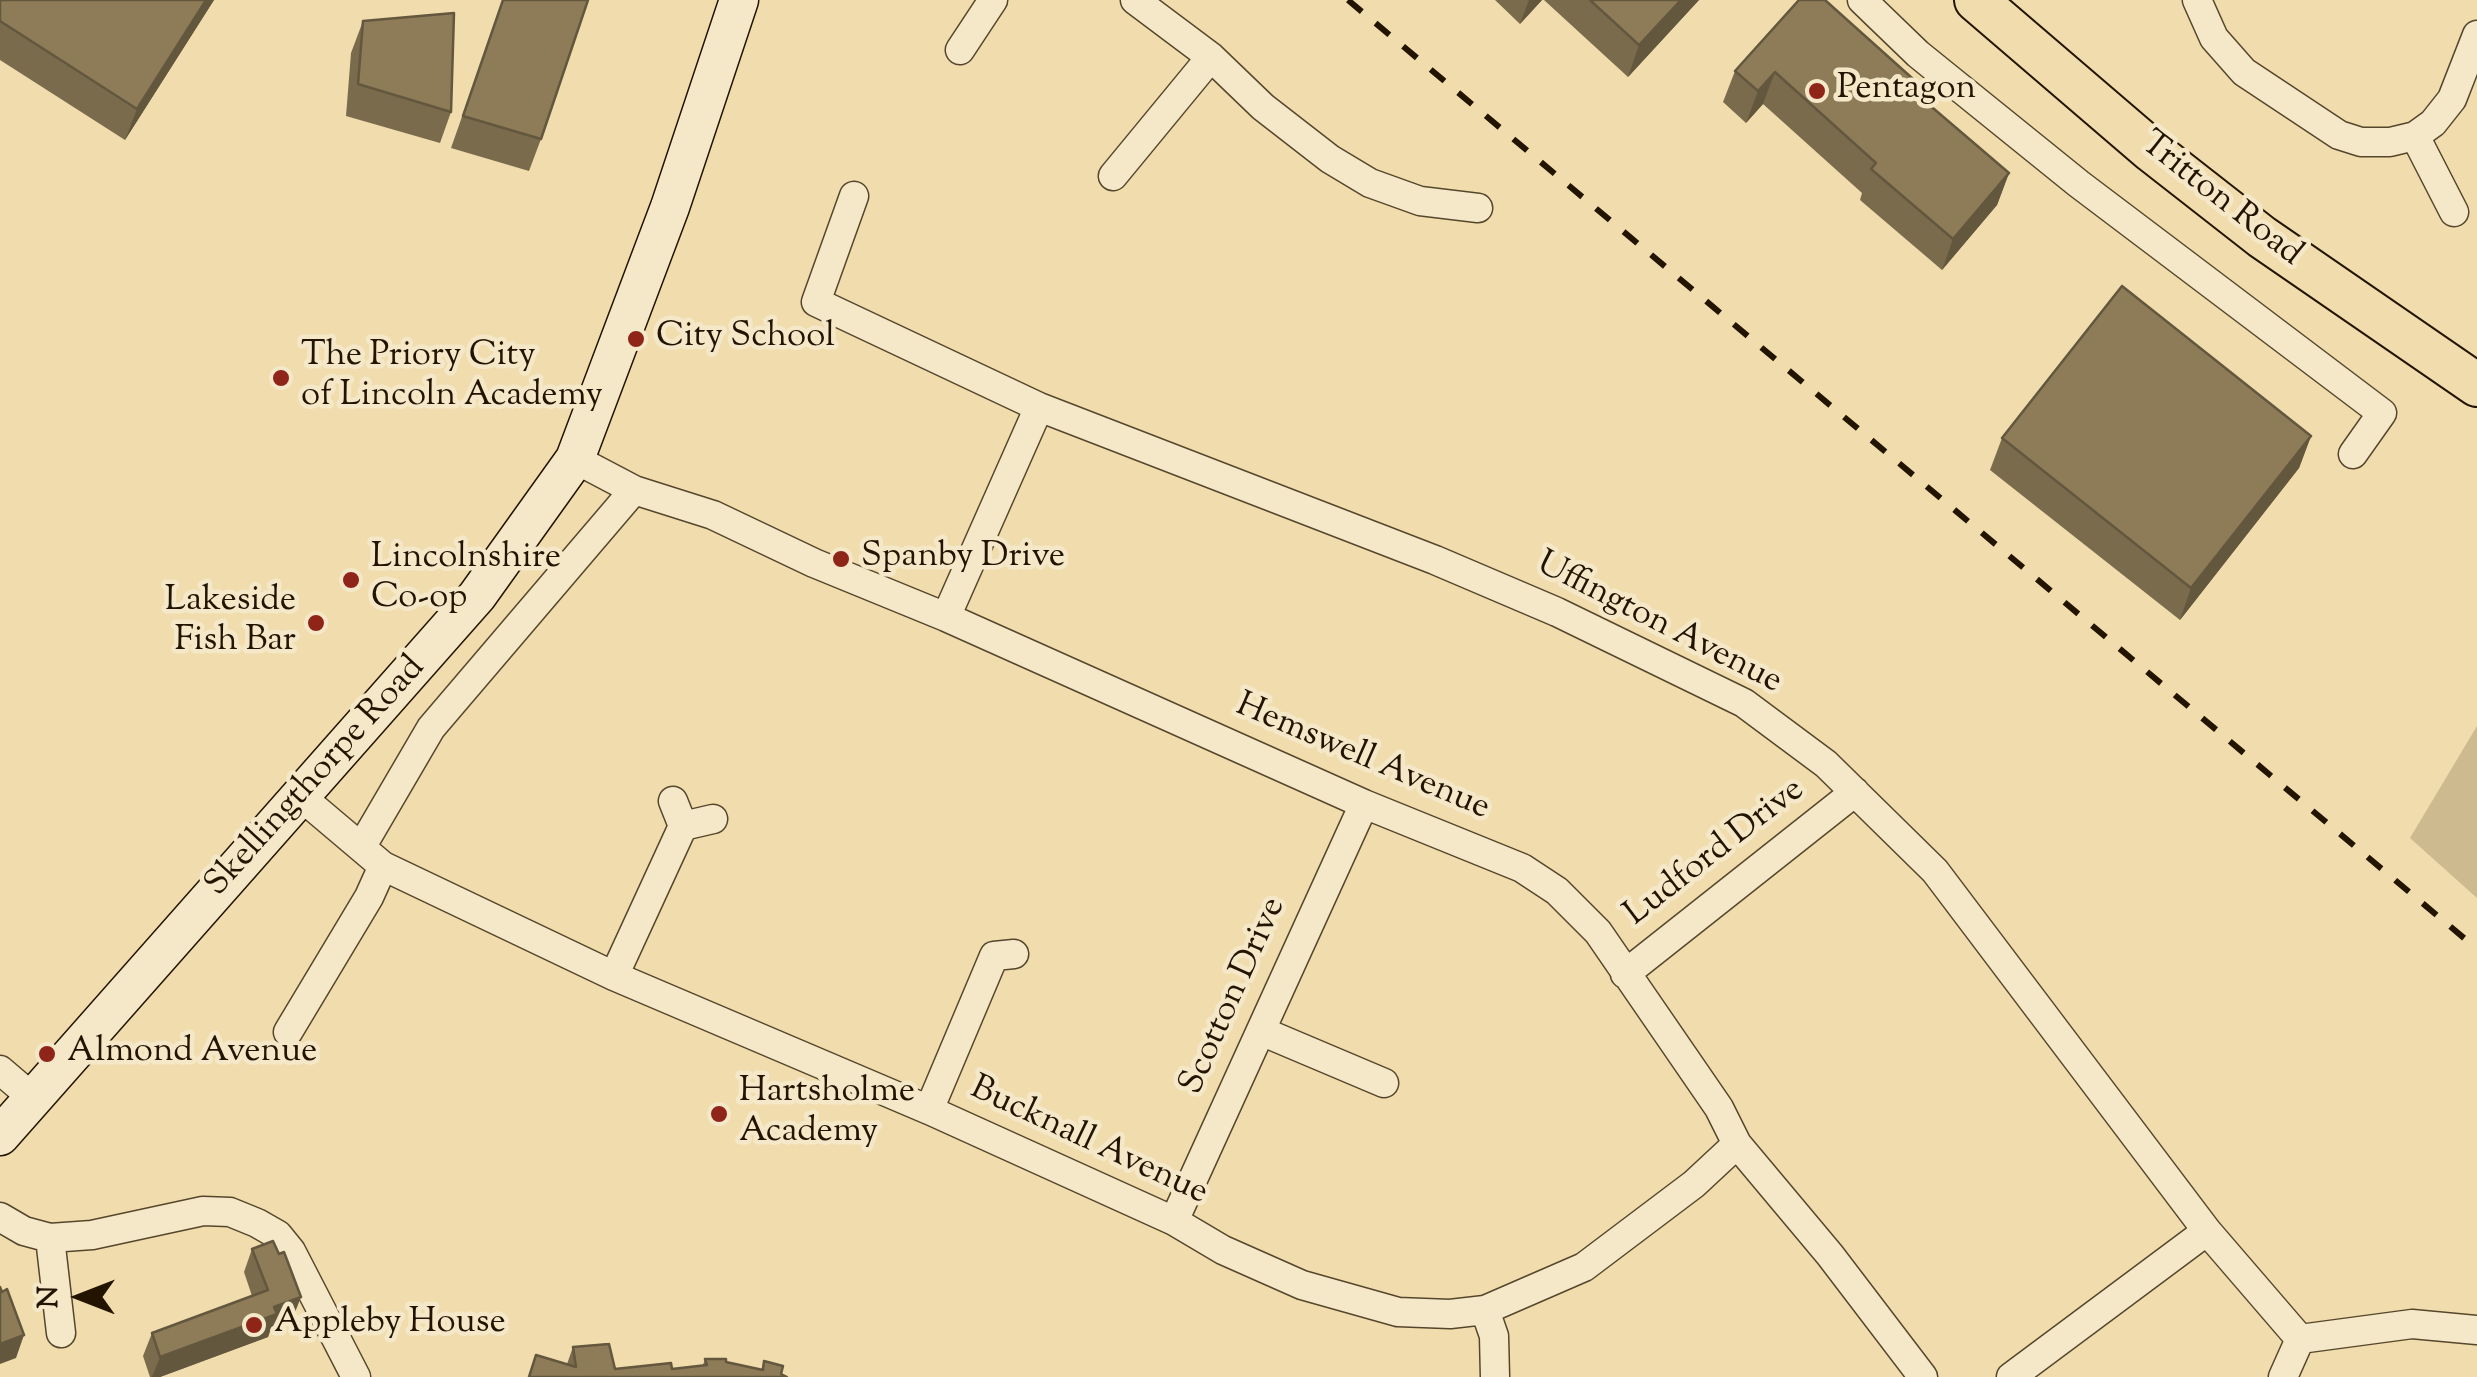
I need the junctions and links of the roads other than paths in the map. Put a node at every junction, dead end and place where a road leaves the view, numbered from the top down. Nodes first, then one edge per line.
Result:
1 (739, 0) edge
2 (993, 0) edge
3 (1135, 0) edge
4 (1862, 0) edge
5 (1976, 0) edge
6 (2198, 0) edge
7 (2477, 35) edge
8 (960, 50) dead end
9 (1211, 57) junction
10 (2416, 136) junction
11 (1113, 176) dead end
12 (854, 196) dead end
13 (1478, 208) dead end
14 (2454, 212) dead end
15 (2477, 385) edge
16 (1039, 407) junction
17 (2352, 454) dead end
18 (575, 459) junction
19 (634, 490) junction
20 (946, 617) junction
21 (1855, 792) junction
22 (299, 795) junction
23 (1364, 804) junction
24 (713, 819) dead end
25 (373, 856) junction
26 (996, 948) dead end
27 (1625, 974) junction
28 (614, 976) junction
29 (1261, 1031) junction
30 (288, 1032) dead end
31 (0, 1070) edge
32 (1384, 1083) dead end
33 (34, 1099) junction
34 (929, 1110) junction
35 (0, 1136) edge
36 (1737, 1144) junction
37 (0, 1217) edge
38 (1174, 1221) junction
39 (2207, 1232) junction
40 (50, 1238) junction
41 (1486, 1310) junction
42 (2477, 1330) edge
43 (62, 1333) dead end
44 (2300, 1339) junction
45 (356, 1377) edge
46 (1495, 1377) edge
47 (1923, 1377) edge
48 (2011, 1377) edge
49 (2283, 1377) edge

1 - 18 main road, Skellingthorpe Road
2 - 8 street
3 - 9 street
4 - 17 street
5 - 15 main road, Tritton Road
6 - 10 street
7 - 10 street
9 - 11 street
9 - 13 street
10 - 14 street
12 - 16 street, Uffington Avenue
16 - 20 street
16 - 21 street, Uffington Avenue
18 - 19 street, Hemswell Avenue
18 - 22 main road, Skellingthorpe Road
19 - 20 street, Hemswell Avenue
19 - 25 street, Skellingthorpe Road
20 - 23 street, Hemswell Avenue
21 - 27 street, Ludford Drive
21 - 39 street, Uffington Avenue
22 - 25 street, Bucknall Avenue
22 - 33 main road, Skellingthorpe Road
23 - 27 street, Hemswell Avenue
23 - 29 street, Scotton Drive
24 - 28 street
25 - 28 street, Bucknall Avenue
25 - 30 street, Skellingthorpe Road
26 - 34 street
27 - 36 street, Hemswell Avenue
28 - 34 street, Bucknall Avenue
29 - 32 street
29 - 38 street, Scotton Drive
31 - 33 street
33 - 35 main road, Skellingthorpe Road
34 - 38 street, Bucknall Avenue
36 - 41 street, Bucknall Avenue
36 - 47 street, Hemswell Avenue
37 - 40 street
38 - 41 street, Bucknall Avenue
39 - 44 street, Uffington Avenue
39 - 48 street
40 - 43 street
40 - 45 street
41 - 46 street
42 - 44 street
44 - 49 street

